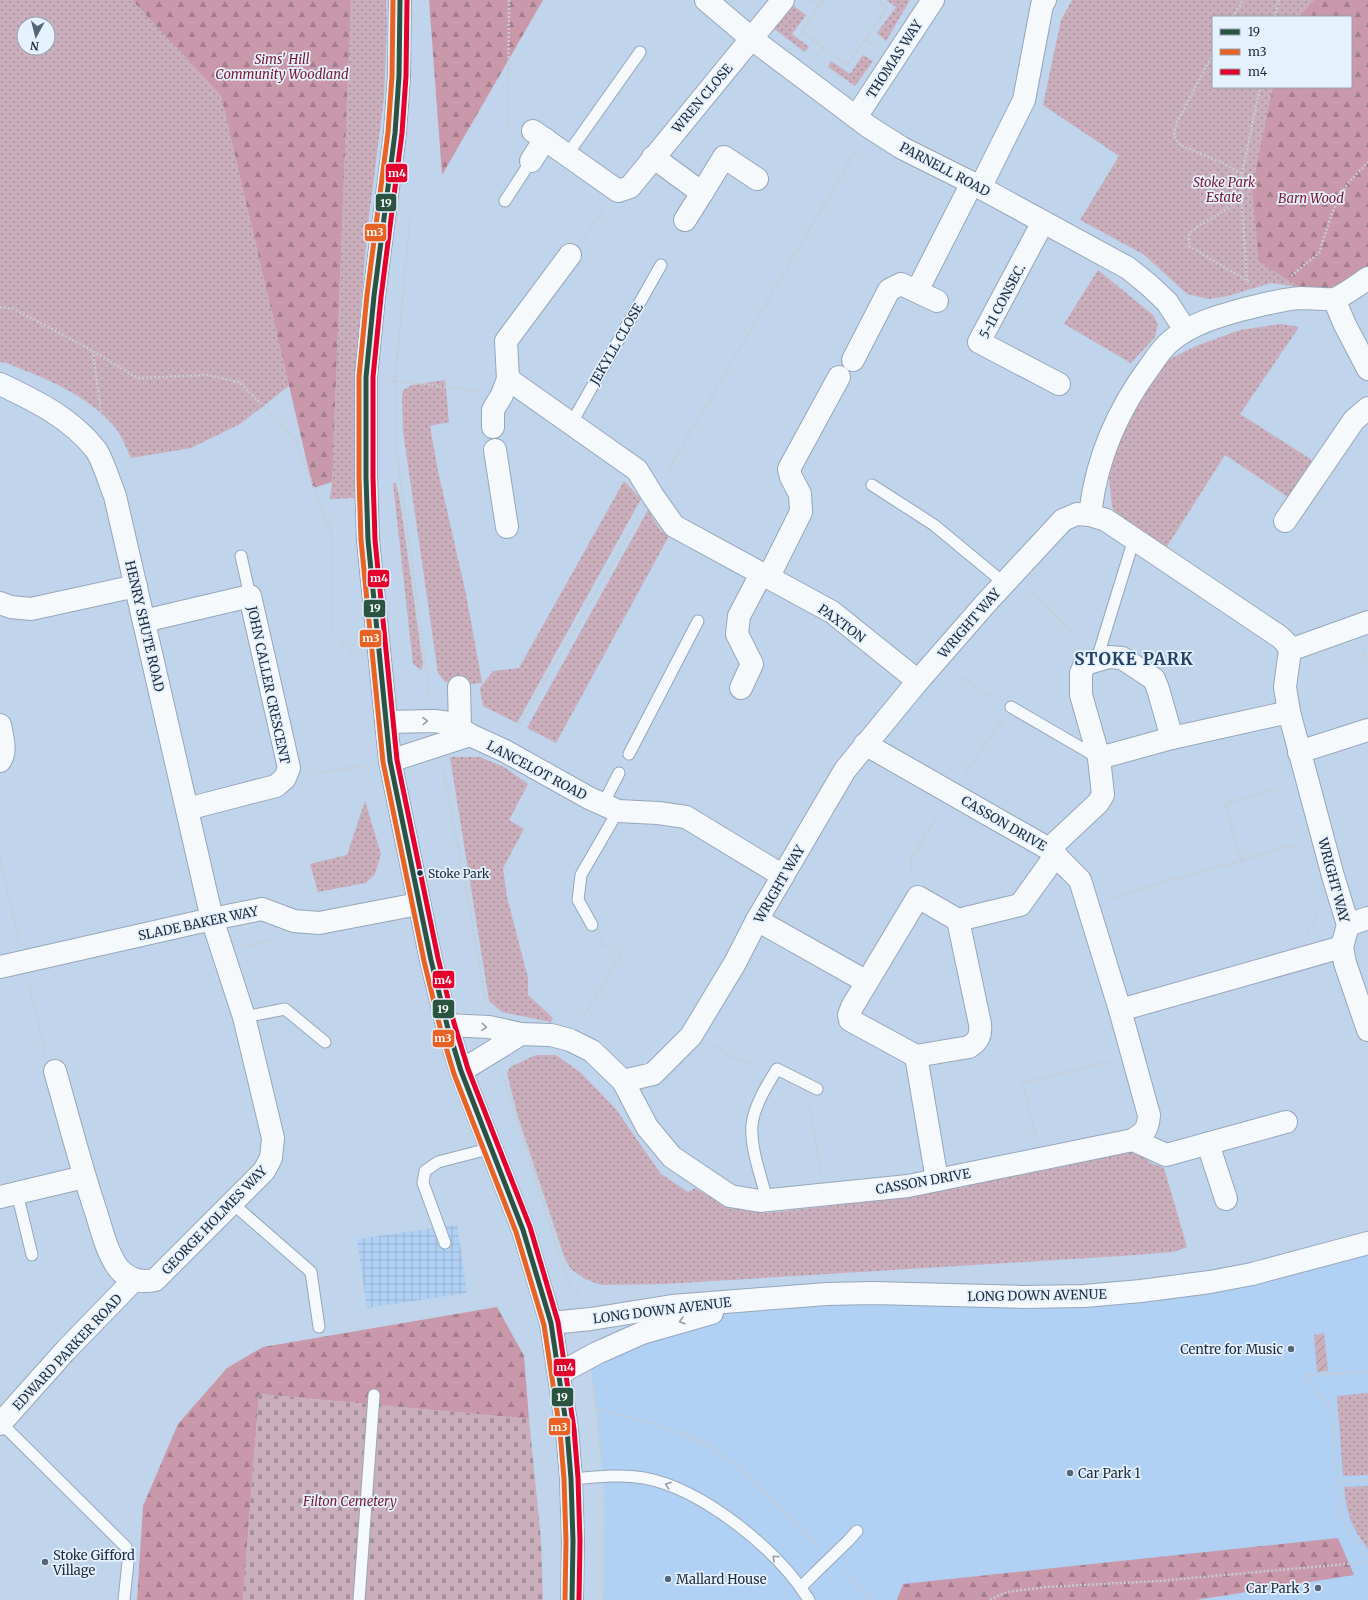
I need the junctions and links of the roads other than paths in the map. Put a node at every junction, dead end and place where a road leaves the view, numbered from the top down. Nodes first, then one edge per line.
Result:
1 (400, 0) edge
2 (706, 0) edge
3 (783, 0) edge
4 (933, 0) edge
5 (1045, 0) edge
6 (752, 40) junction
7 (640, 52) dead end
8 (862, 122) junction
9 (567, 155) junction
10 (653, 157) junction
11 (531, 161) joint
12 (757, 179) dead end
13 (976, 186) junction
14 (702, 193) junction
15 (505, 201) dead end
16 (685, 220) dead end
17 (1044, 222) junction
18 (570, 255) road end
19 (661, 265) dead end
20 (1368, 278) edge
21 (917, 291) junction
22 (1334, 299) junction
23 (937, 301) dead end
24 (1185, 330) junction
25 (853, 360) dead end
26 (1368, 369) edge
27 (838, 377) dead end
28 (0, 384) edge
29 (1059, 384) dead end
30 (505, 387) junction
31 (1368, 408) edge
32 (570, 424) junction
33 (493, 427) dead end
34 (495, 450) dead end
35 (872, 485) dead end
36 (1090, 514) junction
37 (1285, 521) dead end
38 (507, 527) dead end
39 (1134, 539) junction
40 (241, 556) dead end
41 (764, 576) junction
42 (1009, 577) junction
43 (136, 586) junction
44 (250, 596) junction
45 (0, 603) edge
46 (144, 620) junction
47 (698, 621) dead end
48 (1368, 622) edge
49 (1290, 650) junction
50 (1097, 659) junction
51 (918, 681) junction
52 (459, 687) dead end
53 (741, 688) dead end
54 (1011, 707) road end
55 (1289, 712) junction
56 (386, 722) junction
57 (0, 725) edge
58 (1368, 730) edge
59 (465, 732) junction
60 (1172, 738) junction
61 (865, 744) junction
62 (1299, 752) junction
63 (629, 754) dead end
64 (1099, 758) junction
65 (0, 761) edge
66 (390, 761) junction
67 (619, 773) dead end
68 (610, 807) junction
69 (187, 809) junction
70 (1053, 852) junction
71 (783, 876) junction
72 (418, 904) junction
73 (1368, 918) edge
74 (212, 919) junction
75 (757, 920) junction
76 (958, 920) junction
77 (592, 925) road end
78 (1348, 925) junction
79 (1342, 947) junction
80 (0, 967) edge
81 (867, 982) junction
82 (1120, 1010) junction
83 (244, 1018) junction
84 (447, 1024) junction
85 (1368, 1030) edge
86 (521, 1034) junction
87 (324, 1042) dead end
88 (916, 1056) junction
89 (55, 1071) dead end
90 (461, 1071) junction
91 (623, 1081) junction
92 (812, 1087) road end
93 (1286, 1122) dead end
94 (1133, 1140) junction
95 (1208, 1144) junction
96 (492, 1148) junction
97 (84, 1177) junction
98 (937, 1180) junction
99 (9, 1195) edge
100 (1226, 1199) dead end
101 (767, 1201) junction
102 (232, 1203) junction
103 (445, 1243) dead end
104 (1368, 1244) edge
105 (32, 1255) dead end
106 (134, 1280) junction
107 (774, 1298) junction
108 (551, 1323) junction
109 (319, 1327) dead end
110 (560, 1373) junction
111 (374, 1395) dead end
112 (1, 1424) edge
113 (572, 1479) junction
114 (857, 1531) dead end
115 (801, 1587) junction
116 (124, 1600) edge
117 (359, 1600) edge
118 (572, 1600) edge
119 (809, 1600) edge

1 - 56 street
2 - 6 street, PARNELL ROAD
3 - 6 street
4 - 8 street, THOMAS WAY
5 - 13 street
6 - 8 street, PARNELL ROAD
6 - 10 street, WREN CLOSE
7 - 9 lane
8 - 13 street, PARNELL ROAD
9 - 10 street, WREN CLOSE
9 - 11 street
10 - 14 street
11 - 15 lane
12 - 14 street
13 - 17 street, PARNELL ROAD
13 - 21 street
14 - 16 street
17 - 24 street, PARNELL ROAD
17 - 29 street, 5-11 CONSEC.
18 - 30 street
19 - 32 lane, JEKYLL CLOSE
20 - 22 street
21 - 23 street
21 - 25 street
22 - 24 street
22 - 26 street
24 - 36 street
27 - 41 street
28 - 43 street, HENRY SHUTE ROAD
30 - 32 street
30 - 33 street
31 - 37 street
32 - 41 street, PAXTON
34 - 38 street
35 - 42 lane, WRIGHT WAY
36 - 39 street
36 - 42 street, WRIGHT WAY
39 - 49 street
39 - 50 lane
40 - 44 lane
41 - 51 street, PAXTON
41 - 53 street
42 - 51 street, WRIGHT WAY
43 - 45 street
43 - 46 street, HENRY SHUTE ROAD
44 - 46 street, JOHN CALLER CRESCENT
44 - 69 street, JOHN CALLER CRESCENT
46 - 69 street, HENRY SHUTE ROAD
47 - 63 lane
48 - 49 street
49 - 55 street, WRIGHT WAY
50 - 60 street
50 - 64 street
51 - 61 street, WRIGHT WAY
52 - 59 street
54 - 64 lane
55 - 60 street
55 - 62 street, WRIGHT WAY
56 -> 59 street, LANCELOT ROAD
56 - 66 street
57 - 65 street
58 - 62 street
59 - 66 street
59 - 68 street, LANCELOT ROAD
60 - 64 street
61 - 70 street, CASSON DRIVE
61 - 71 street, WRIGHT WAY
62 - 78 street, WRIGHT WAY
64 - 70 street
66 - 72 street
67 - 68 lane, LANCELOT ROAD
68 - 71 street, LANCELOT ROAD
68 - 77 lane
69 - 74 street, HENRY SHUTE ROAD
70 - 76 street
70 - 82 street, CASSON DRIVE
71 - 75 street, WRIGHT WAY
72 - 74 street, SLADE BAKER WAY
72 - 84 street
73 - 78 street
74 - 80 street, SLADE BAKER WAY
74 - 83 street, GEORGE HOLMES WAY
75 - 81 street
75 - 91 street, WRIGHT WAY
76 - 81 street
76 - 88 street
78 - 79 street, WRIGHT WAY
79 - 82 street
79 - 85 street, WRIGHT WAY
81 - 88 street
82 - 94 street, CASSON DRIVE
83 - 87 lane
83 - 102 street, GEORGE HOLMES WAY
84 -> 86 street
84 - 90 street
86 - 90 street
86 - 91 street
88 - 98 street
89 - 97 street
90 - 96 street
91 - 101 street, CASSON DRIVE
92 - 101 lane
93 - 95 street
94 - 95 street
94 - 98 street, CASSON DRIVE
95 - 100 street
96 - 103 lane
96 - 108 street
97 - 99 street
97 - 106 street
98 - 101 street, CASSON DRIVE
99 - 105 lane
102 - 106 street, GEORGE HOLMES WAY
102 - 109 lane
104 - 107 street, LONG DOWN AVENUE
106 - 112 street, EDWARD PARKER ROAD
107 - 108 street, LONG DOWN AVENUE
107 -> 110 street, LONG DOWN AVENUE
108 - 110 street
110 - 113 street
111 - 117 lane
112 - 116 lane
115 -> 113 lane
113 - 118 street
114 - 115 lane, bridge
115 - 119 lane

